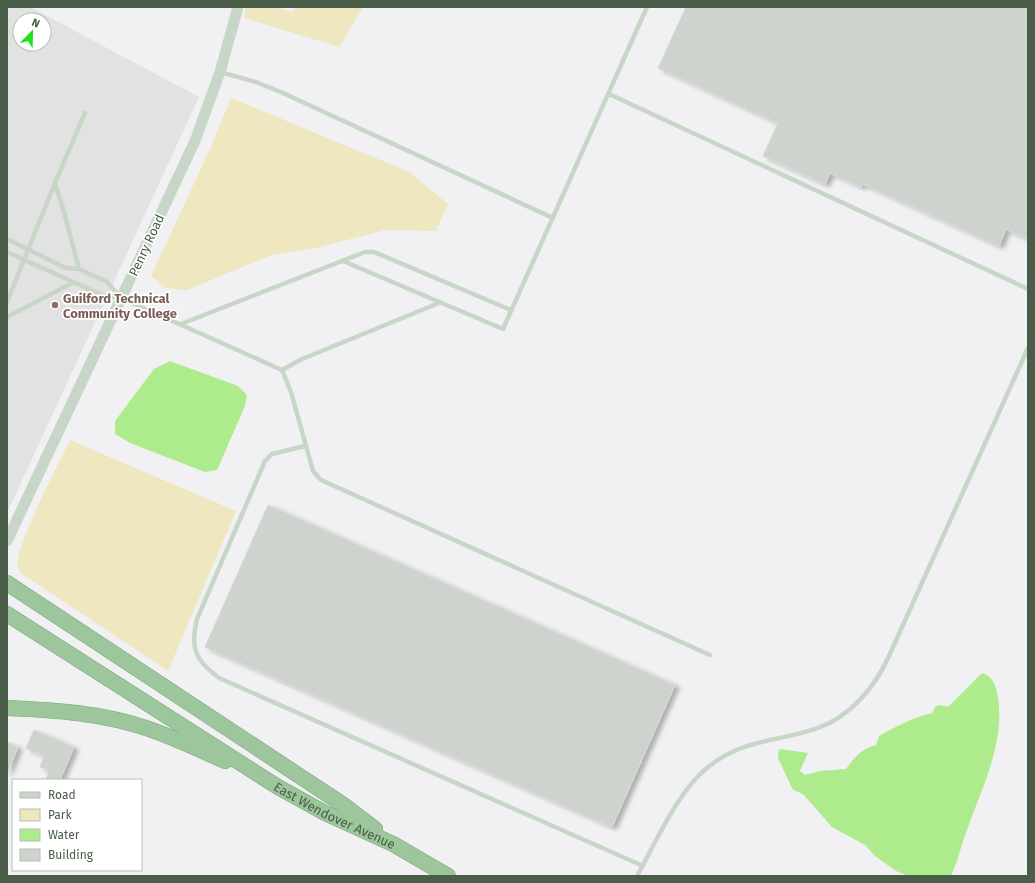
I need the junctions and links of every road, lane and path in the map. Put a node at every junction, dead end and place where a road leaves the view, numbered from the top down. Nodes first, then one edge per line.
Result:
1 (238, 7) edge
2 (647, 7) edge
3 (220, 72) junction
4 (609, 94) junction
5 (86, 113) dead end
6 (54, 183) junction
7 (553, 218) junction
8 (7, 239) edge
9 (28, 250) junction
10 (7, 252) edge
11 (24, 261) junction
12 (344, 261) junction
13 (79, 269) junction
14 (72, 283) junction
15 (1028, 289) edge
16 (121, 298) junction
17 (7, 302) edge
18 (439, 303) junction
19 (511, 310) junction
20 (7, 317) edge
21 (181, 324) junction
22 (1028, 348) edge
23 (282, 370) junction
24 (305, 446) junction
25 (7, 541) edge
26 (7, 583) edge
27 (7, 614) edge
28 (710, 655) dead end
29 (7, 708) edge
30 (278, 787) junction
31 (392, 844) junction
32 (643, 866) junction
33 (448, 876) edge
34 (637, 876) edge

1 - 3 street, Penry Road
2 - 4 lane
3 - 7 lane
3 - 16 street, Penry Road
4 - 7 lane
4 - 15 lane
5 - 6 lane
6 - 9 lane
6 - 13 lane
7 - 19 lane
8 - 9 lane
9 - 11 lane
9 - 13 lane
10 - 11 lane
11 - 14 lane
11 - 17 lane
12 - 18 lane
12 - 19 lane
12 - 21 lane
13 - 16 lane
14 - 16 lane
14 - 20 lane
16 - 21 lane
16 - 25 street, Penry Road
18 - 19 lane
18 - 23 lane
21 - 23 lane
22 - 32 lane
23 - 24 lane
24 - 28 lane
24 - 32 lane
26 - 31 highway, East Wendover Avenue
27 - 30 highway, East Wendover Avenue
29 - 30 highway
30 - 31 highway, East Wendover Avenue
31 - 33 highway
32 - 34 lane

